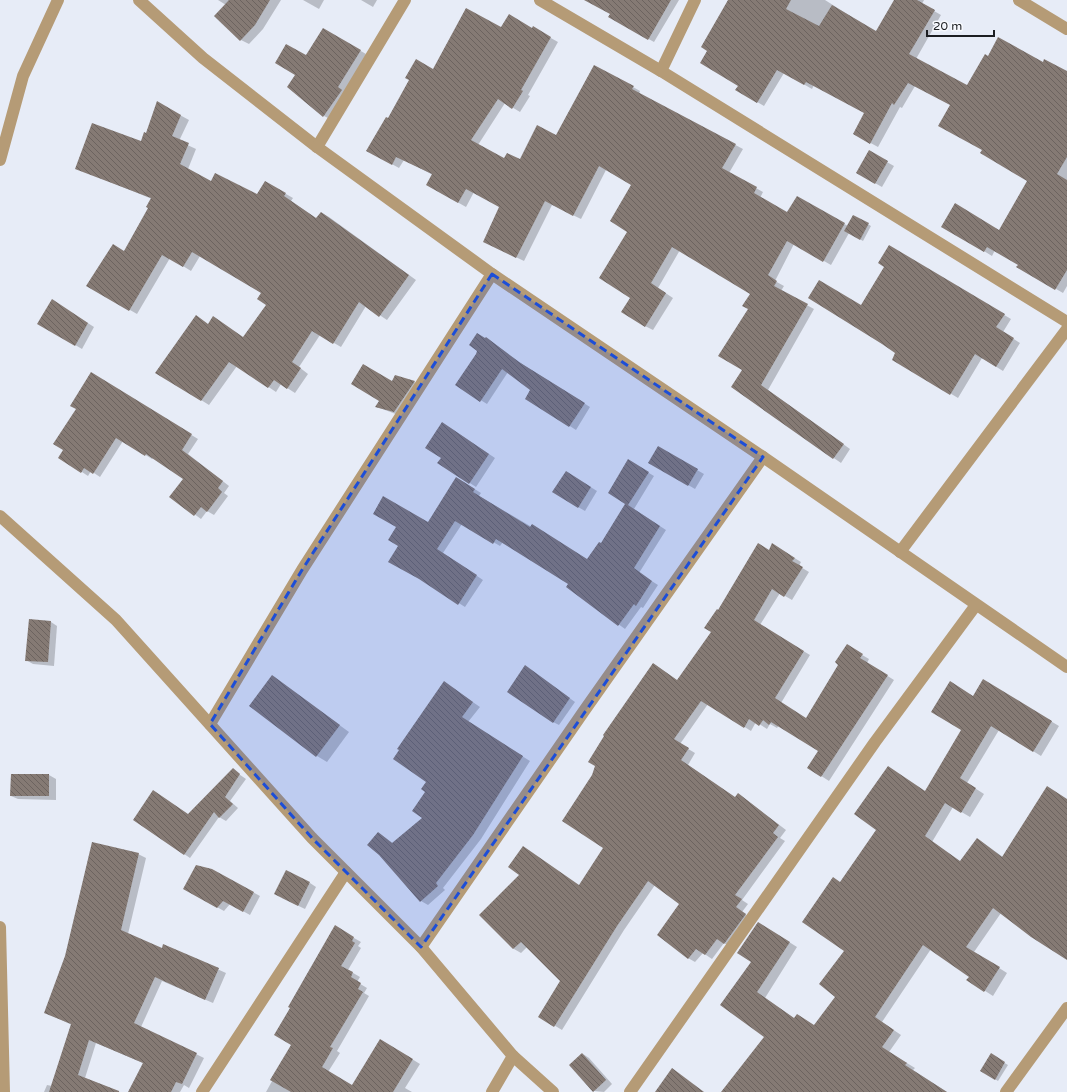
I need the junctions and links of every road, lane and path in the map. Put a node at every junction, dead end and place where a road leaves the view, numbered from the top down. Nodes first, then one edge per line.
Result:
1 (58, 0) edge
2 (139, 0) edge
3 (405, 0) edge
4 (540, 0) edge
5 (695, 0) edge
6 (1019, 0) edge
7 (1067, 29) edge
8 (661, 71) junction
9 (317, 147) junction
10 (0, 160) edge
11 (492, 274) junction
12 (1067, 322) edge
13 (1067, 328) edge
14 (763, 457) junction
15 (0, 516) edge
16 (900, 552) junction
17 (976, 605) junction
18 (1067, 667) edge
19 (210, 724) junction
20 (346, 872) junction
21 (0, 927) edge
22 (421, 947) junction
23 (1067, 1008) edge
24 (513, 1056) junction
25 (4, 1092) edge
26 (202, 1092) edge
27 (492, 1092) edge
28 (553, 1092) edge
29 (630, 1092) edge
30 (1006, 1092) edge

1 - 10 street
2 - 9 street
3 - 9 street
4 - 8 street
5 - 8 street
6 - 7 street
8 - 12 street
9 - 11 street
11 - 14 street
11 - 19 street
13 - 16 street
14 - 16 street
14 - 22 street
15 - 19 street
16 - 17 street
17 - 18 street
17 - 29 street
19 - 20 street
20 - 22 street
20 - 26 street
21 - 25 street
22 - 24 street
23 - 30 street
24 - 27 street
24 - 28 street

